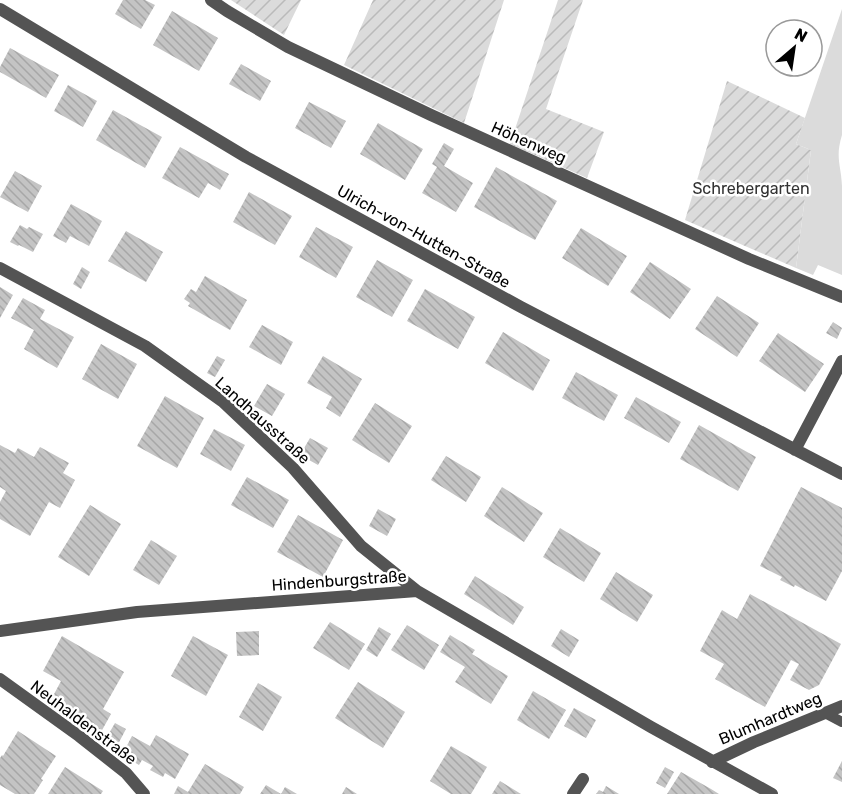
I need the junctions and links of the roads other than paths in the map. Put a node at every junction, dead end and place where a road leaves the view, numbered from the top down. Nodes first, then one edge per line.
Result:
1 (212, 0) edge
2 (0, 9) edge
3 (0, 268) edge
4 (842, 297) edge
5 (842, 361) edge
6 (795, 450) junction
7 (842, 474) edge
8 (417, 591) junction
9 (0, 631) edge
10 (0, 679) edge
11 (842, 706) edge
12 (825, 713) junction
13 (842, 722) edge
14 (712, 762) junction
15 (583, 779) dead end
16 (144, 794) edge
17 (573, 794) edge
18 (772, 794) edge

1 - 4 street, Höhenweg
2 - 6 street, Ulrich-von-Hutten-Straße
3 - 8 street, Landhausstraße
5 - 6 street
6 - 7 street, Ulrich-von-Hutten-Straße
8 - 9 street, Hindenburgstraße
8 - 14 street, Hindenburgstraße
10 - 16 street, Neuhaldenstraße
11 - 12 street, Blumhardtweg
12 - 13 lane
12 - 14 street, Blumhardtweg
14 - 18 street, Hindenburgstraße
15 - 17 street

